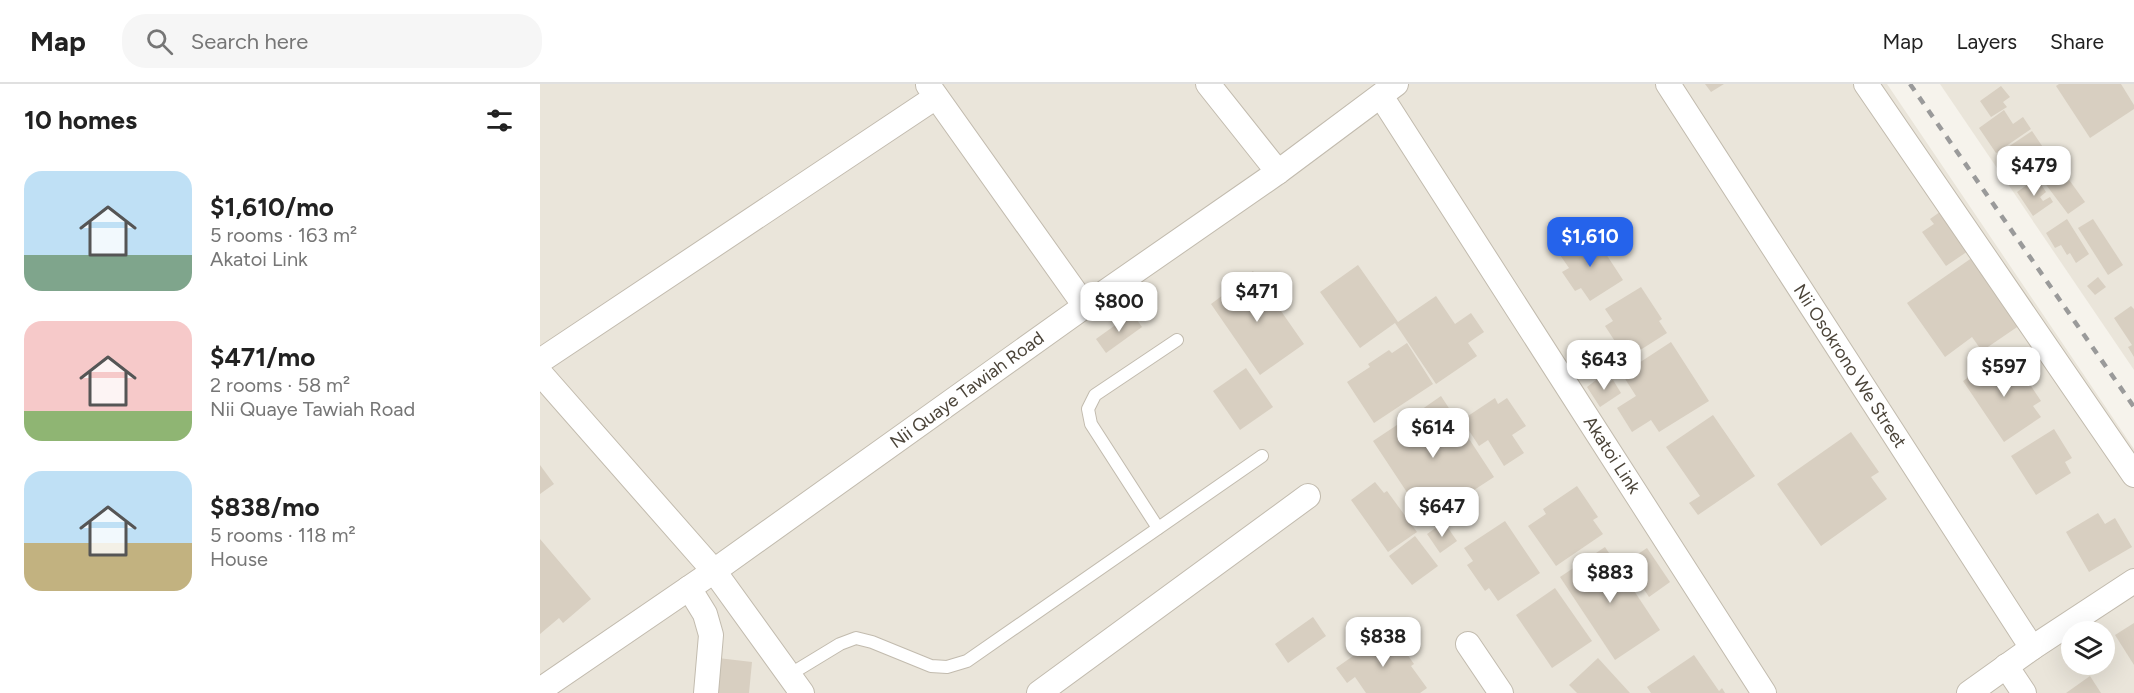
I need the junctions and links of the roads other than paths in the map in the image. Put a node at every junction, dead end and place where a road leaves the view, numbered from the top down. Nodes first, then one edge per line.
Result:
1 (1208, 84) edge
2 (1668, 84) edge
3 (1866, 84) edge
4 (1389, 90) edge
5 (932, 91) edge
6 (1278, 172) junction
7 (1085, 306) junction
8 (1177, 340) dead end
9 (540, 361) edge
10 (540, 373) edge
11 (1262, 456) dead end
12 (2134, 475) edge
13 (1308, 496) dead end
14 (1158, 528) junction
15 (714, 571) junction
16 (2134, 581) edge
17 (690, 588) junction
18 (1468, 644) dead end
19 (2032, 648) junction
20 (2006, 666) junction
21 (796, 684) edge
22 (540, 690) edge
23 (706, 693) edge
24 (1039, 693) edge
25 (1502, 693) edge
26 (1764, 693) edge
27 (1970, 693) edge
28 (2024, 693) edge

1 - 6 street
2 - 19 street, Nii Osokrono We Street
3 - 12 street
4 - 6 street, Nii Quaye Tawiah Road
4 - 26 street, Akatoi Link
5 - 7 street
5 - 9 street
6 - 7 street, Nii Quaye Tawiah Road
7 - 15 street, Nii Quaye Tawiah Road
8 - 14 lane
10 - 15 street
11 - 14 lane
13 - 24 street
14 - 21 lane
15 - 17 street, Nii Quaye Tawiah Road
15 - 21 street
16 - 19 street
17 - 22 street, Nii Quaye Tawiah Road
17 - 23 street
18 - 25 street
19 - 20 street
20 - 27 street
20 - 28 street

